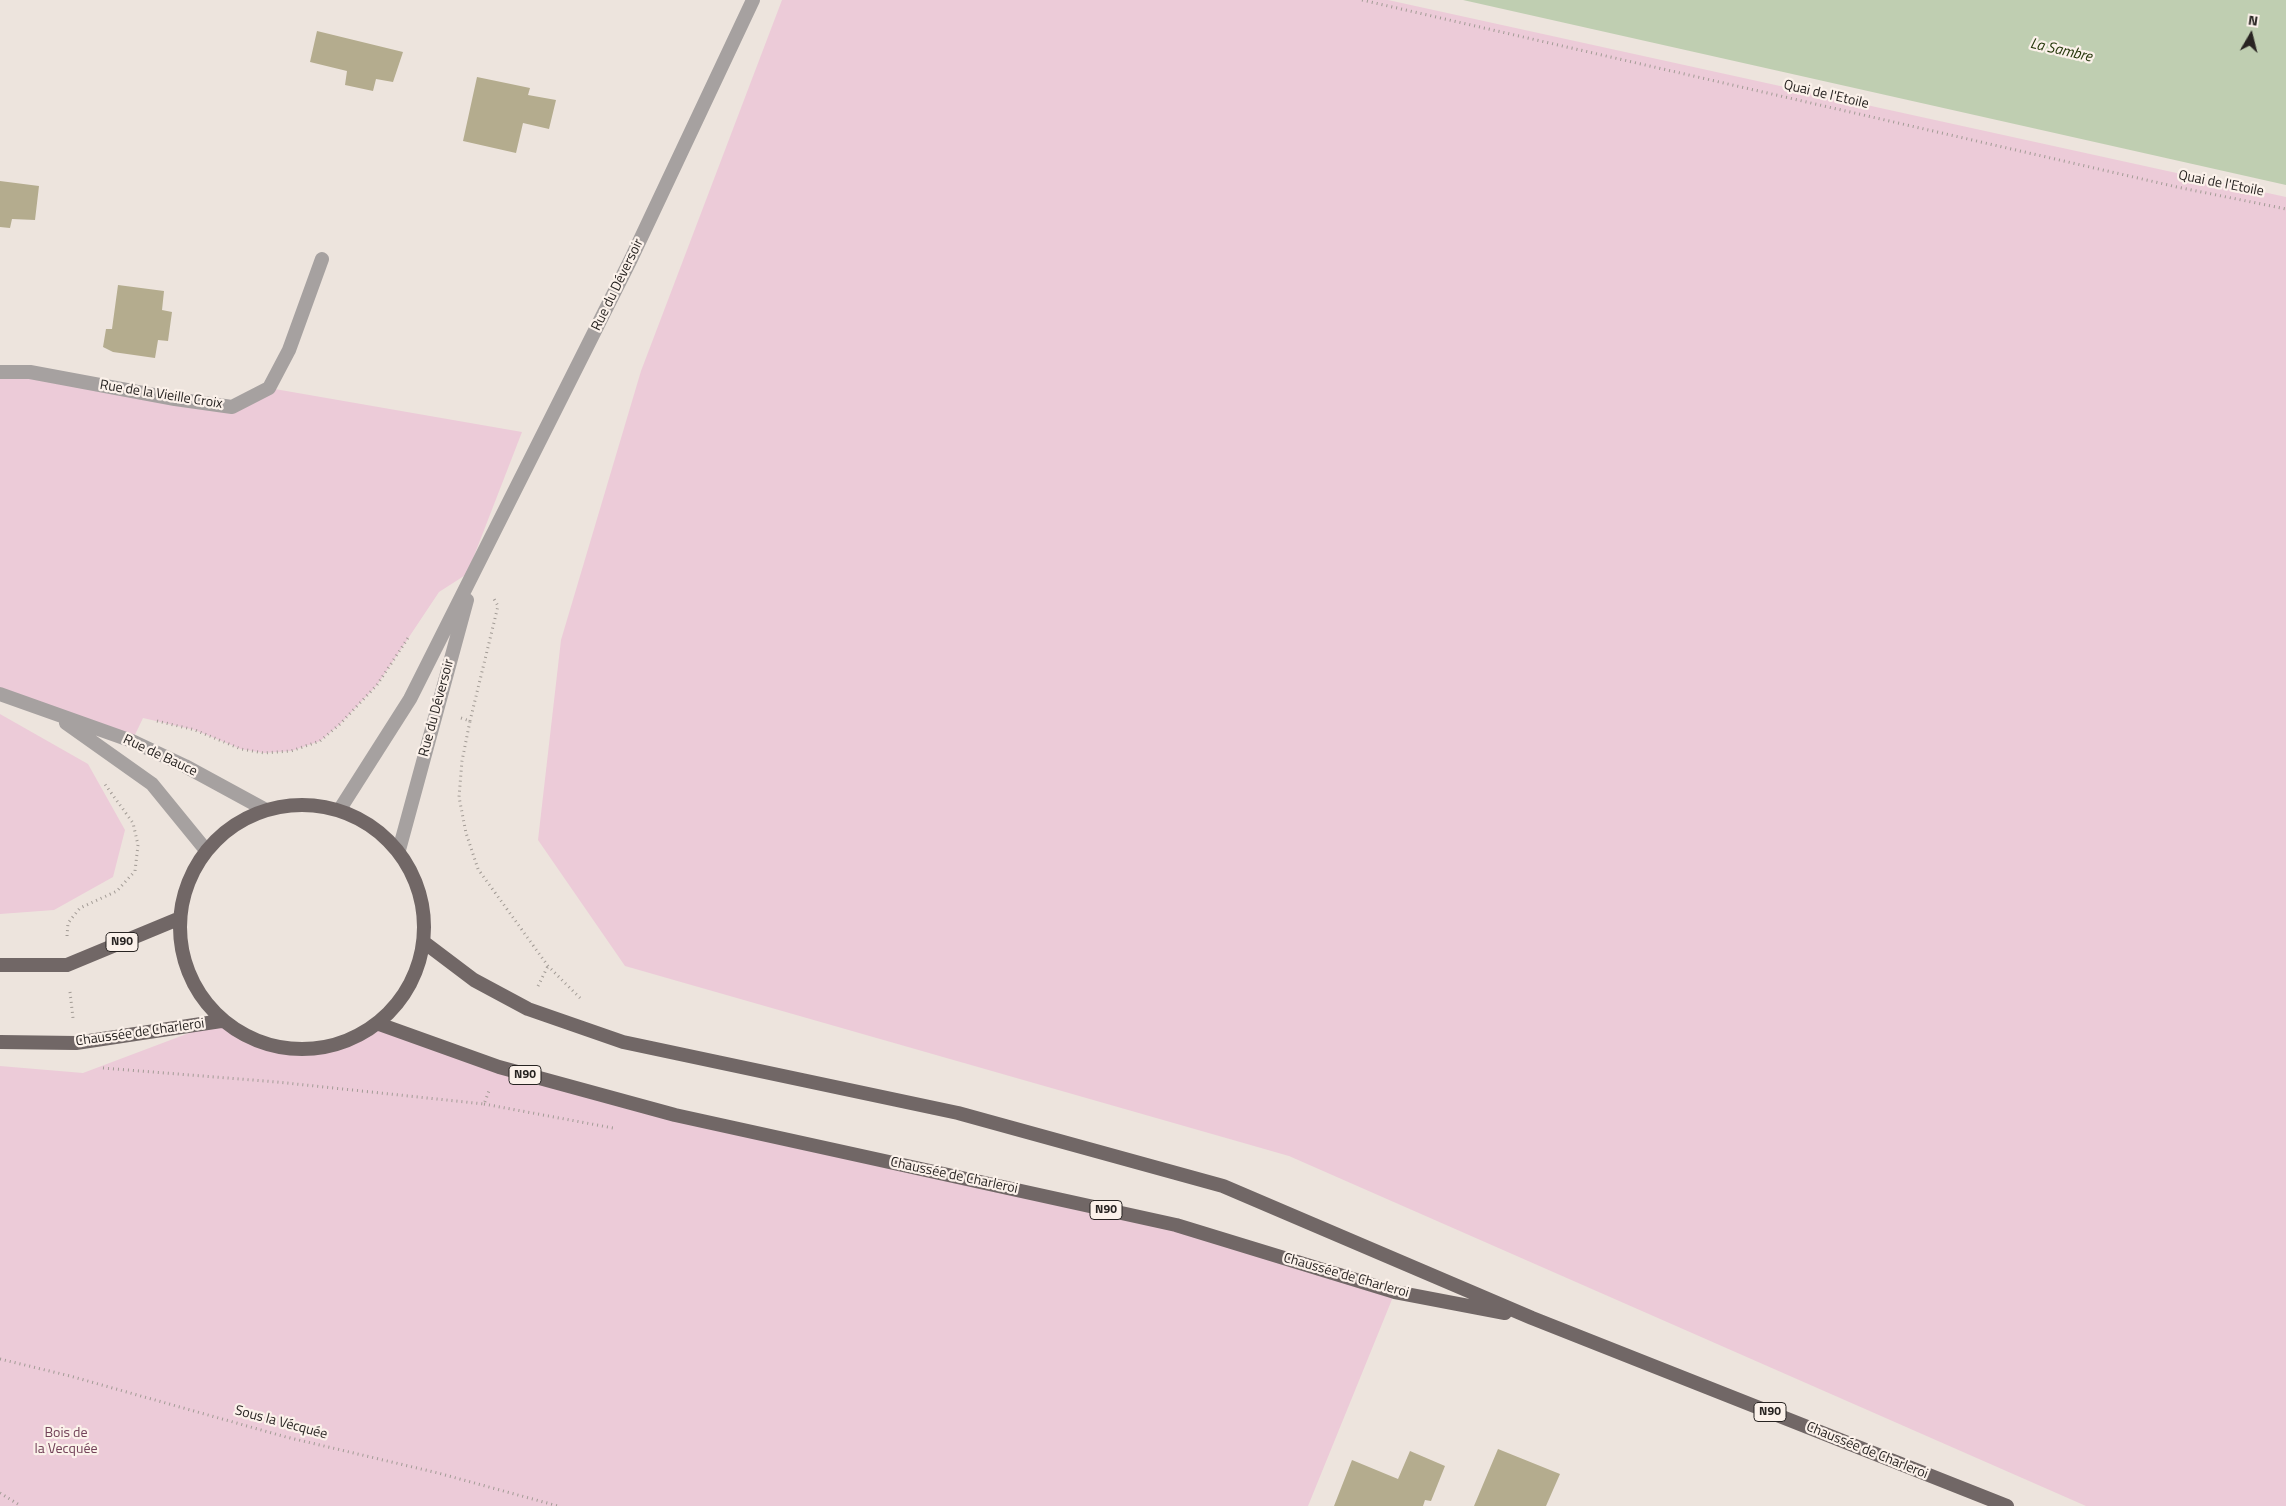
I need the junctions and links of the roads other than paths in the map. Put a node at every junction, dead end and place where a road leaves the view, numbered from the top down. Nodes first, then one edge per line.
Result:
1 (753, 0) edge
2 (322, 259) dead end
3 (0, 372) edge
4 (476, 567) junction
5 (0, 694) edge
6 (51, 713) junction
7 (264, 809) junction
8 (340, 809) junction
9 (205, 849) junction
10 (399, 850) junction
11 (178, 920) junction
12 (425, 944) junction
13 (0, 965) edge
14 (221, 1021) junction
15 (379, 1024) junction
16 (0, 1042) edge
17 (1532, 1318) junction
18 (2007, 1506) edge

1 - 4 street, Rue du Déversoir
2 - 3 street, Rue de la Vieille Croix
4 - 8 street, Rue du Déversoir
4 - 10 street, Rue du Déversoir
5 - 6 street, Rue de Bauce
6 - 7 street, Rue de Bauce
6 - 9 street, Rue de Bauce
7 - 8 main road
7 - 9 main road
8 - 10 main road
9 - 11 main road
10 - 12 main road
11 - 13 main road, N90
11 - 14 main road
12 - 15 main road
12 - 17 main road, Chaussée de Charleroi / N90
14 - 15 main road
14 - 16 main road, Chaussée de Charleroi
15 - 17 main road, Chaussée de Charleroi / N90
17 - 18 main road, Chaussée de Charleroi / N90

